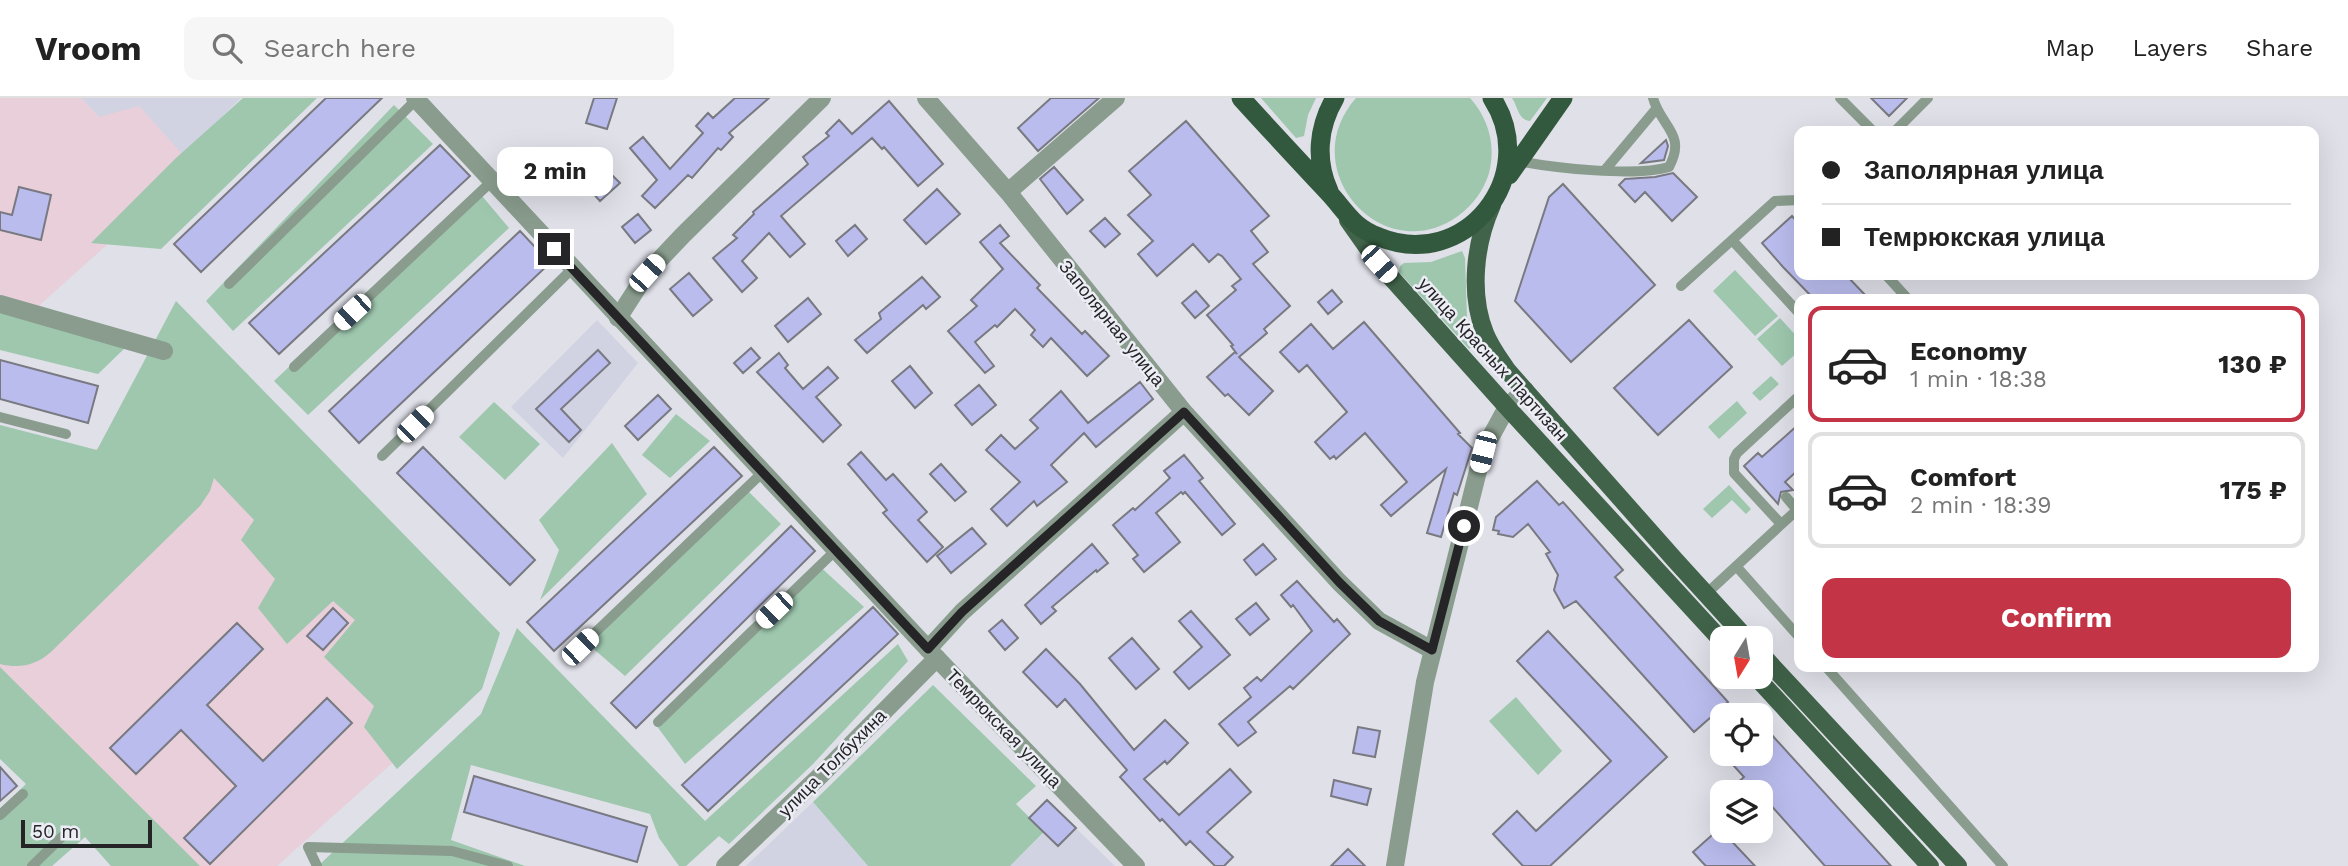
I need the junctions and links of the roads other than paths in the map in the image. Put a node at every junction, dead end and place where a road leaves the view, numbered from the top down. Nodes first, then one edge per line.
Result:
1 (822, 98) edge
2 (926, 98) edge
3 (1116, 98) edge
4 (1241, 98) edge
5 (1335, 98) edge
6 (1492, 98) edge
7 (1563, 98) edge
8 (1653, 98) edge
9 (1840, 98) edge
10 (1928, 98) edge
11 (417, 99) edge
12 (1656, 109) junction
13 (1867, 126) edge
14 (1900, 126) edge
15 (1517, 161) junction
16 (1605, 170) junction
17 (492, 181) junction
18 (1008, 192) junction
19 (1498, 193) junction
20 (1334, 200) junction
21 (1794, 200) edge
22 (1732, 240) junction
23 (572, 269) junction
24 (1891, 280) edge
25 (229, 284) dead end
26 (1681, 286) dead end
27 (1903, 294) edge
28 (0, 304) edge
29 (1794, 308) edge
30 (618, 318) junction
31 (164, 351) dead end
32 (295, 367) dead end
33 (1525, 390) junction
34 (1794, 401) edge
35 (1507, 407) junction
36 (1184, 412) junction
37 (0, 417) edge
38 (66, 434) dead end
39 (382, 456) dead end
40 (763, 472) junction
41 (1786, 497) dead end
42 (1794, 505) edge
43 (1794, 513) edge
44 (1781, 524) junction
45 (835, 550) junction
46 (1736, 566) junction
47 (1706, 594) junction
48 (1735, 626) edge
49 (1710, 628) edge
50 (1794, 631) edge
51 (580, 647) dead end
52 (1432, 650) junction
53 (932, 654) junction
54 (1773, 667) edge
55 (1829, 672) edge
56 (1768, 690) edge
57 (658, 722) dead end
58 (23, 794) dead end
59 (0, 815) edge
60 (68, 831) dead end
61 (32, 866) edge
62 (317, 866) edge
63 (508, 866) edge
64 (725, 866) edge
65 (1136, 866) edge
66 (1395, 866) edge
67 (1930, 866) edge
68 (1958, 866) edge
69 (2003, 866) edge

1 - 30 street
2 - 18 street, Заполярная улица
3 - 18 street
4 - 20 highway, улица Красных Партизан
5 - 20 highway
6 - 19 highway, улица Красных Партизан
7 - 15 highway
8 - 12 lane
9 - 13 lane
10 - 14 lane
11 - 17 street, Темрюкская улица
11 - 25 lane
12 - 16 lane
12 - 16 lane
15 - 16 lane
15 - 19 highway
17 - 23 street, Темрюкская улица
17 - 32 lane
18 - 36 street, Заполярная улица
19 - 20 highway
19 - 33 main road, улица Красных Партизан
20 - 35 main road, улица Красных Партизан
21 - 22 lane
22 - 26 lane
22 - 29 lane
23 - 30 street, Темрюкская улица
23 - 39 lane
24 - 27 lane
28 - 31 street
30 - 40 street, Темрюкская улица
33 - 35 street
33 - 47 main road, улица Красных Партизан
34 - 44 lane
35 - 49 main road, улица Красных Партизан
35 - 52 street
36 - 52 street, Заполярная улица
36 - 53 street, улица Толбухина
37 - 38 lane
40 - 45 street, Темрюкская улица
40 - 51 lane
41 - 42 lane
43 - 44 lane
44 - 46 lane
45 - 53 street, Темрюкская улица
45 - 57 lane
46 - 47 lane
46 - 50 lane
47 - 48 main road, улица Красных Партизан
52 - 66 street
53 - 64 street, улица Толбухина
53 - 65 street, Темрюкская улица
54 - 68 main road
55 - 69 lane
56 - 67 main road
58 - 59 lane
60 - 61 lane
62 - 63 lane

